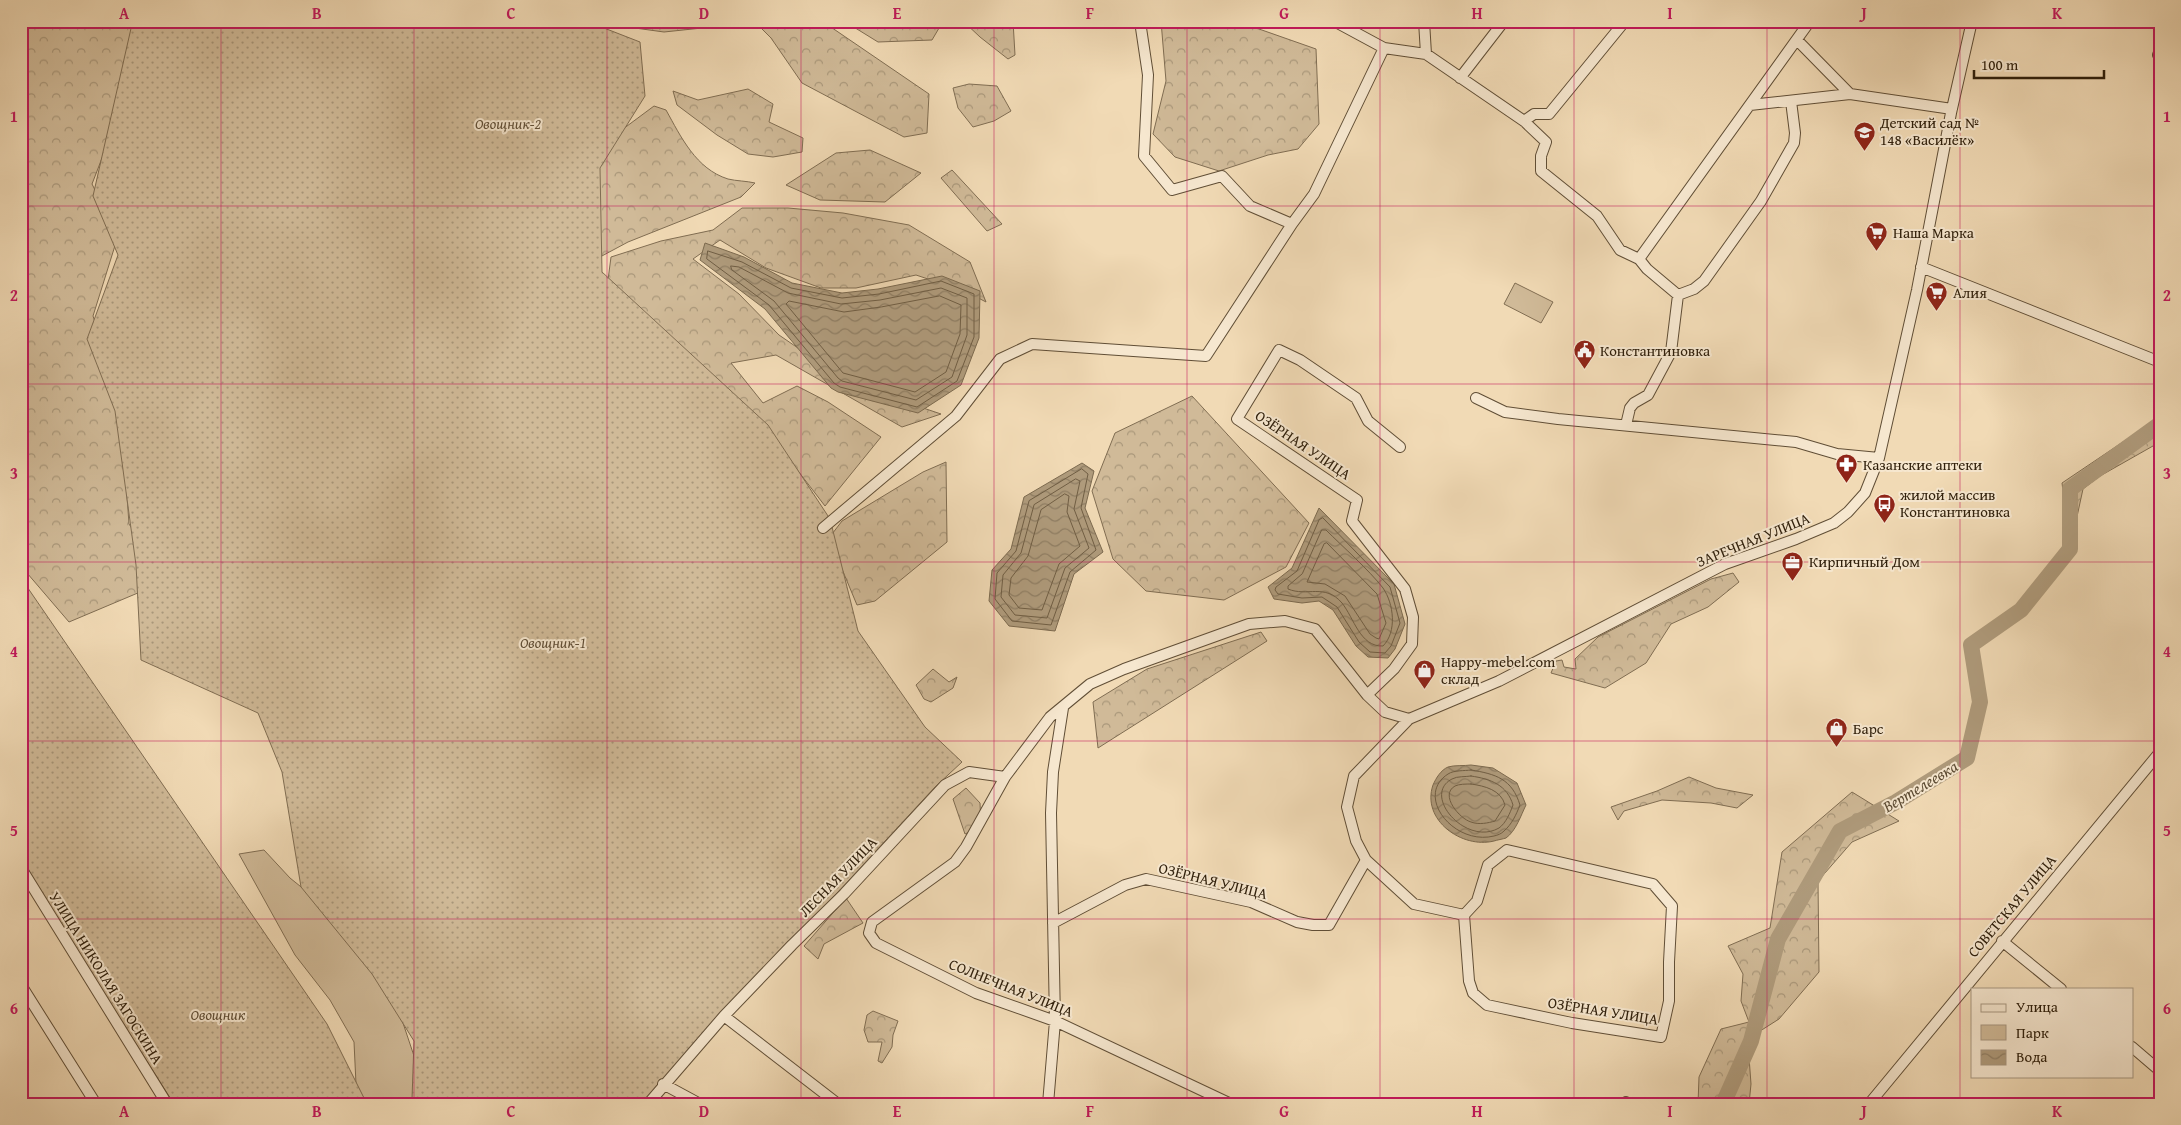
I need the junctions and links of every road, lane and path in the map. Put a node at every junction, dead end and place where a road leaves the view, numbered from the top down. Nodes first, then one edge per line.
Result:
1 (1138, 21) edge
2 (1334, 21) edge
3 (1424, 21) edge
4 (1504, 21) edge
5 (1624, 21) edge
6 (1810, 21) edge
7 (1972, 21) edge
8 (1797, 40) junction
9 (1384, 48) junction
10 (1426, 54) junction
11 (1460, 78) junction
12 (1850, 94) junction
13 (1791, 101) junction
14 (1750, 105) junction
15 (1952, 109) junction
16 (1524, 121) junction
17 (1292, 224) junction
18 (1639, 259) junction
19 (1922, 267) junction
20 (1678, 295) junction
21 (2160, 362) edge
22 (1476, 398) dead end
23 (1626, 425) junction
24 (1400, 447) dead end
25 (1878, 458) junction
26 (823, 528) dead end
27 (1367, 695) junction
28 (1064, 708) junction
29 (1409, 719) junction
30 (2160, 752) edge
31 (1005, 777) junction
32 (1366, 860) junction
33 (21, 868) edge
34 (1464, 915) junction
35 (1053, 923) junction
36 (2002, 941) junction
37 (21, 985) edge
38 (2060, 988) edge
39 (724, 1016) junction
40 (1055, 1021) junction
41 (2134, 1049) edge
42 (2160, 1071) edge
43 (663, 1084) junction
44 (96, 1104) edge
45 (167, 1104) edge
46 (648, 1104) edge
47 (700, 1104) edge
48 (838, 1104) edge
49 (1048, 1104) edge
50 (1231, 1104) edge
51 (1869, 1104) edge

1 - 17 street
2 - 9 street
3 - 10 street
4 - 11 street
5 - 16 street
6 - 8 street
7 - 15 street, ЗАРЕЧНАЯ УЛИЦА
8 - 12 street
8 - 14 street
9 - 10 street
9 - 17 street
10 - 11 street
11 - 16 street
12 - 13 street
12 - 15 street
13 - 14 street
13 - 20 street
14 - 18 street
15 - 19 street, ЗАРЕЧНАЯ УЛИЦА
16 - 18 street
17 - 26 street
18 - 20 street
19 - 21 street
19 - 25 street, ЗАРЕЧНАЯ УЛИЦА
20 - 23 street
22 - 23 street
23 - 25 street
24 - 27 street, ОЗЁРНАЯ УЛИЦА
25 - 29 street, ЗАРЕЧНАЯ УЛИЦА
27 - 28 street
27 - 29 street
28 - 31 street
28 - 35 street
29 - 32 street
30 - 36 street, СОВЕТСКАЯ УЛИЦА
31 - 39 street, ЛЕСНАЯ УЛИЦА
31 - 40 street, СОЛНЕЧНАЯ УЛИЦА
32 - 34 street
32 - 35 street, ОЗЁРНАЯ УЛИЦА
33 - 45 street, УЛИЦА НИКОЛАЯ ЗАГОСКИНА
34 - 34 street, ОЗЁРНАЯ УЛИЦА
35 - 40 street
36 - 38 street
36 - 51 street, СОВЕТСКАЯ УЛИЦА
37 - 44 street
39 - 43 street, ЛЕСНАЯ УЛИЦА
39 - 48 street
40 - 49 street
40 - 50 street, СОЛНЕЧНАЯ УЛИЦА
41 - 42 street
43 - 46 street, ЛЕСНАЯ УЛИЦА
43 - 47 street

